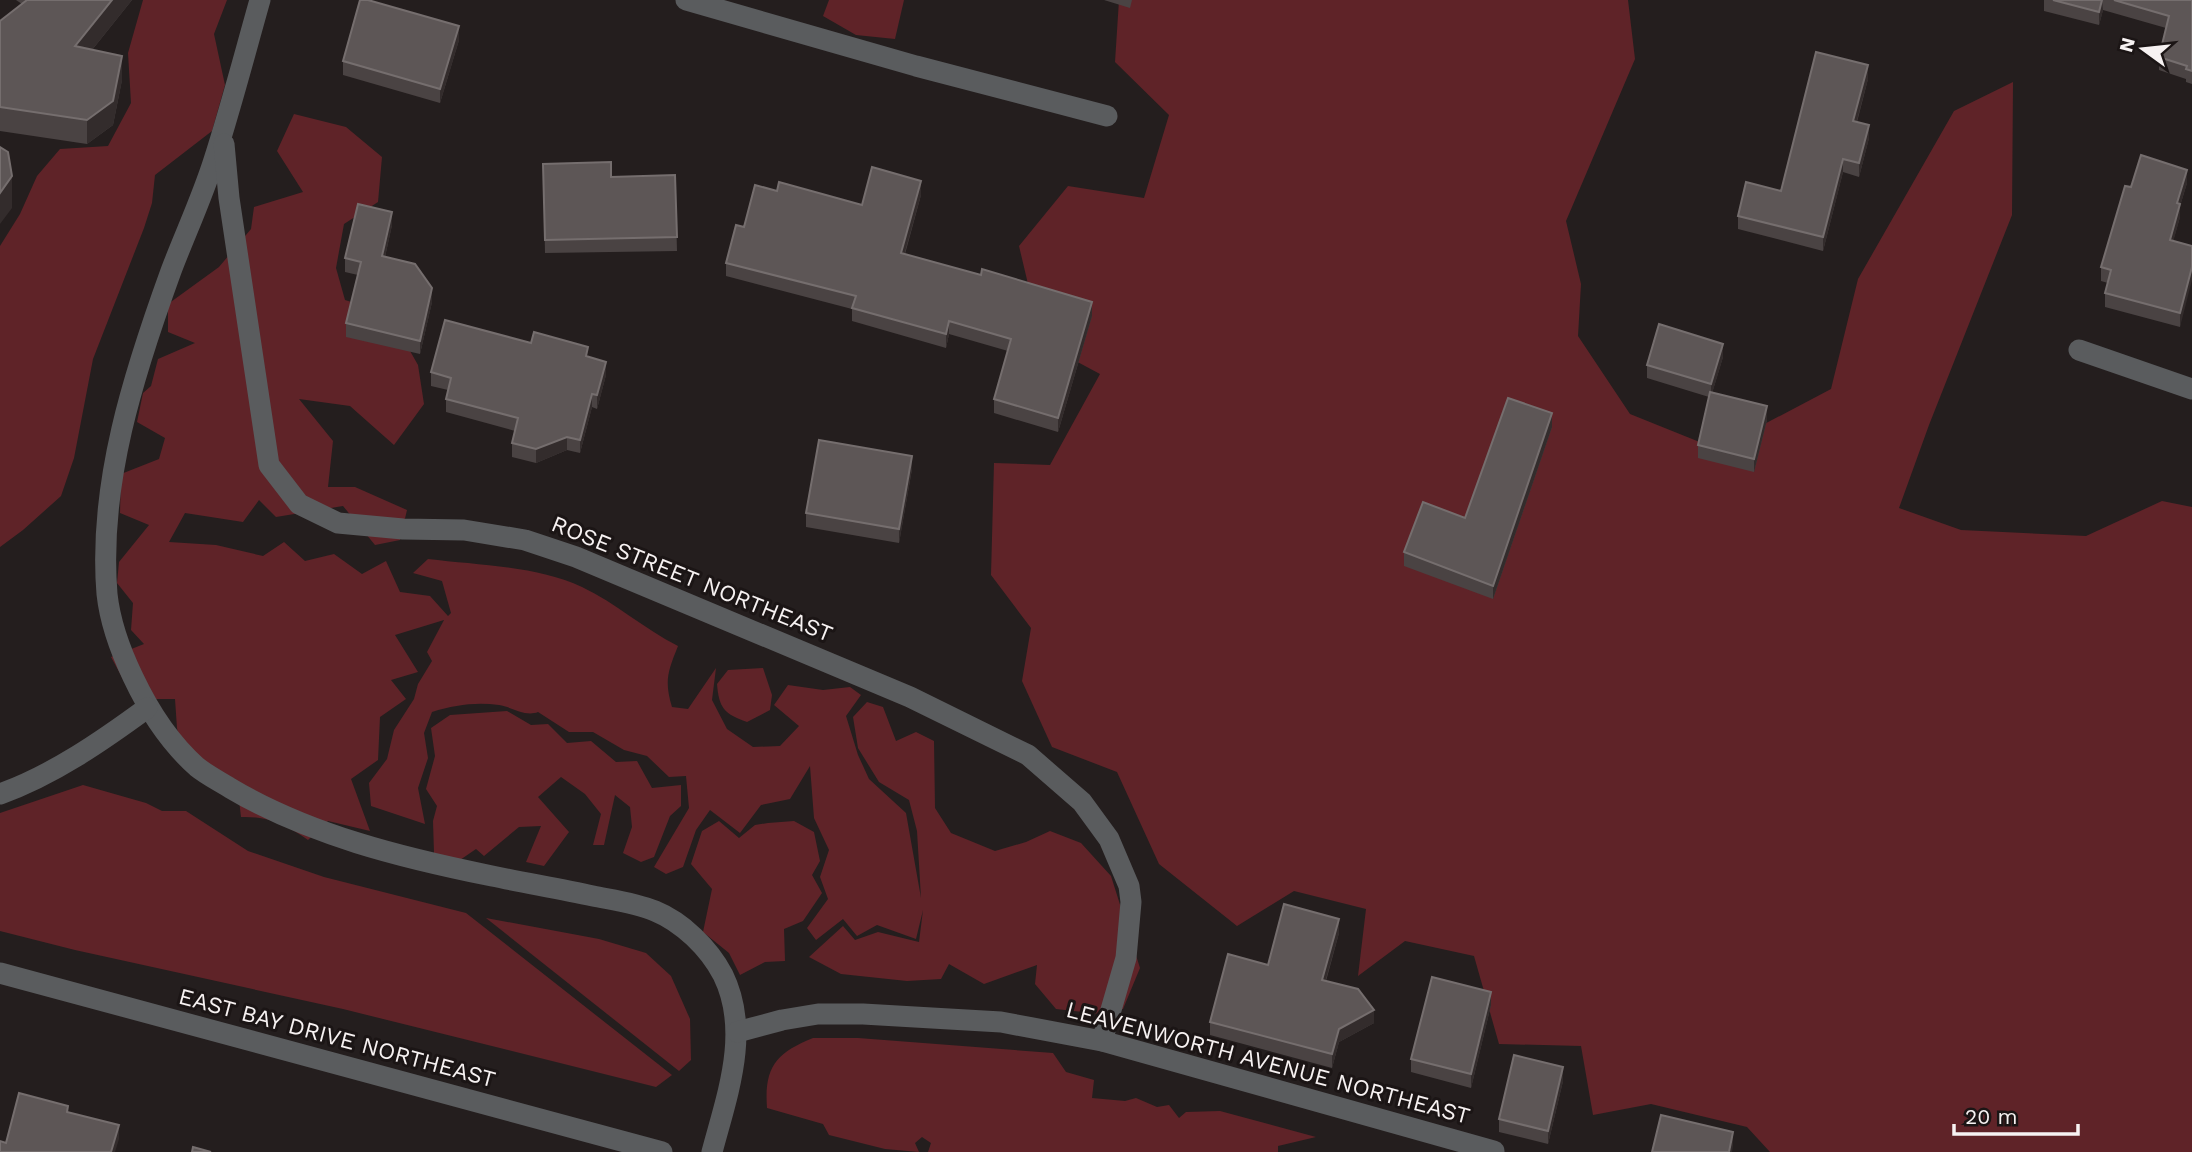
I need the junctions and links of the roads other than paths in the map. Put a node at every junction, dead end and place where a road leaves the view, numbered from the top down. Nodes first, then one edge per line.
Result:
1 (260, 0) edge
2 (686, 0) edge
3 (1107, 116) dead end
4 (223, 128) junction
5 (2079, 350) dead end
6 (2192, 389) edge
7 (147, 708) junction
8 (0, 794) edge
9 (0, 973) edge
10 (737, 1032) junction
11 (1102, 1041) junction
12 (1494, 1151) edge
13 (662, 1152) edge
14 (712, 1152) edge

1 - 4 street
2 - 3 street
4 - 7 street
4 - 11 street, ROSE STREET NORTHEAST
5 - 6 street
7 - 8 street
7 - 10 street
9 - 13 street, EAST BAY DRIVE NORTHEAST
10 - 11 street, LEAVENWORTH AVENUE NORTHEAST
10 - 14 street
11 - 12 street, LEAVENWORTH AVENUE NORTHEAST

